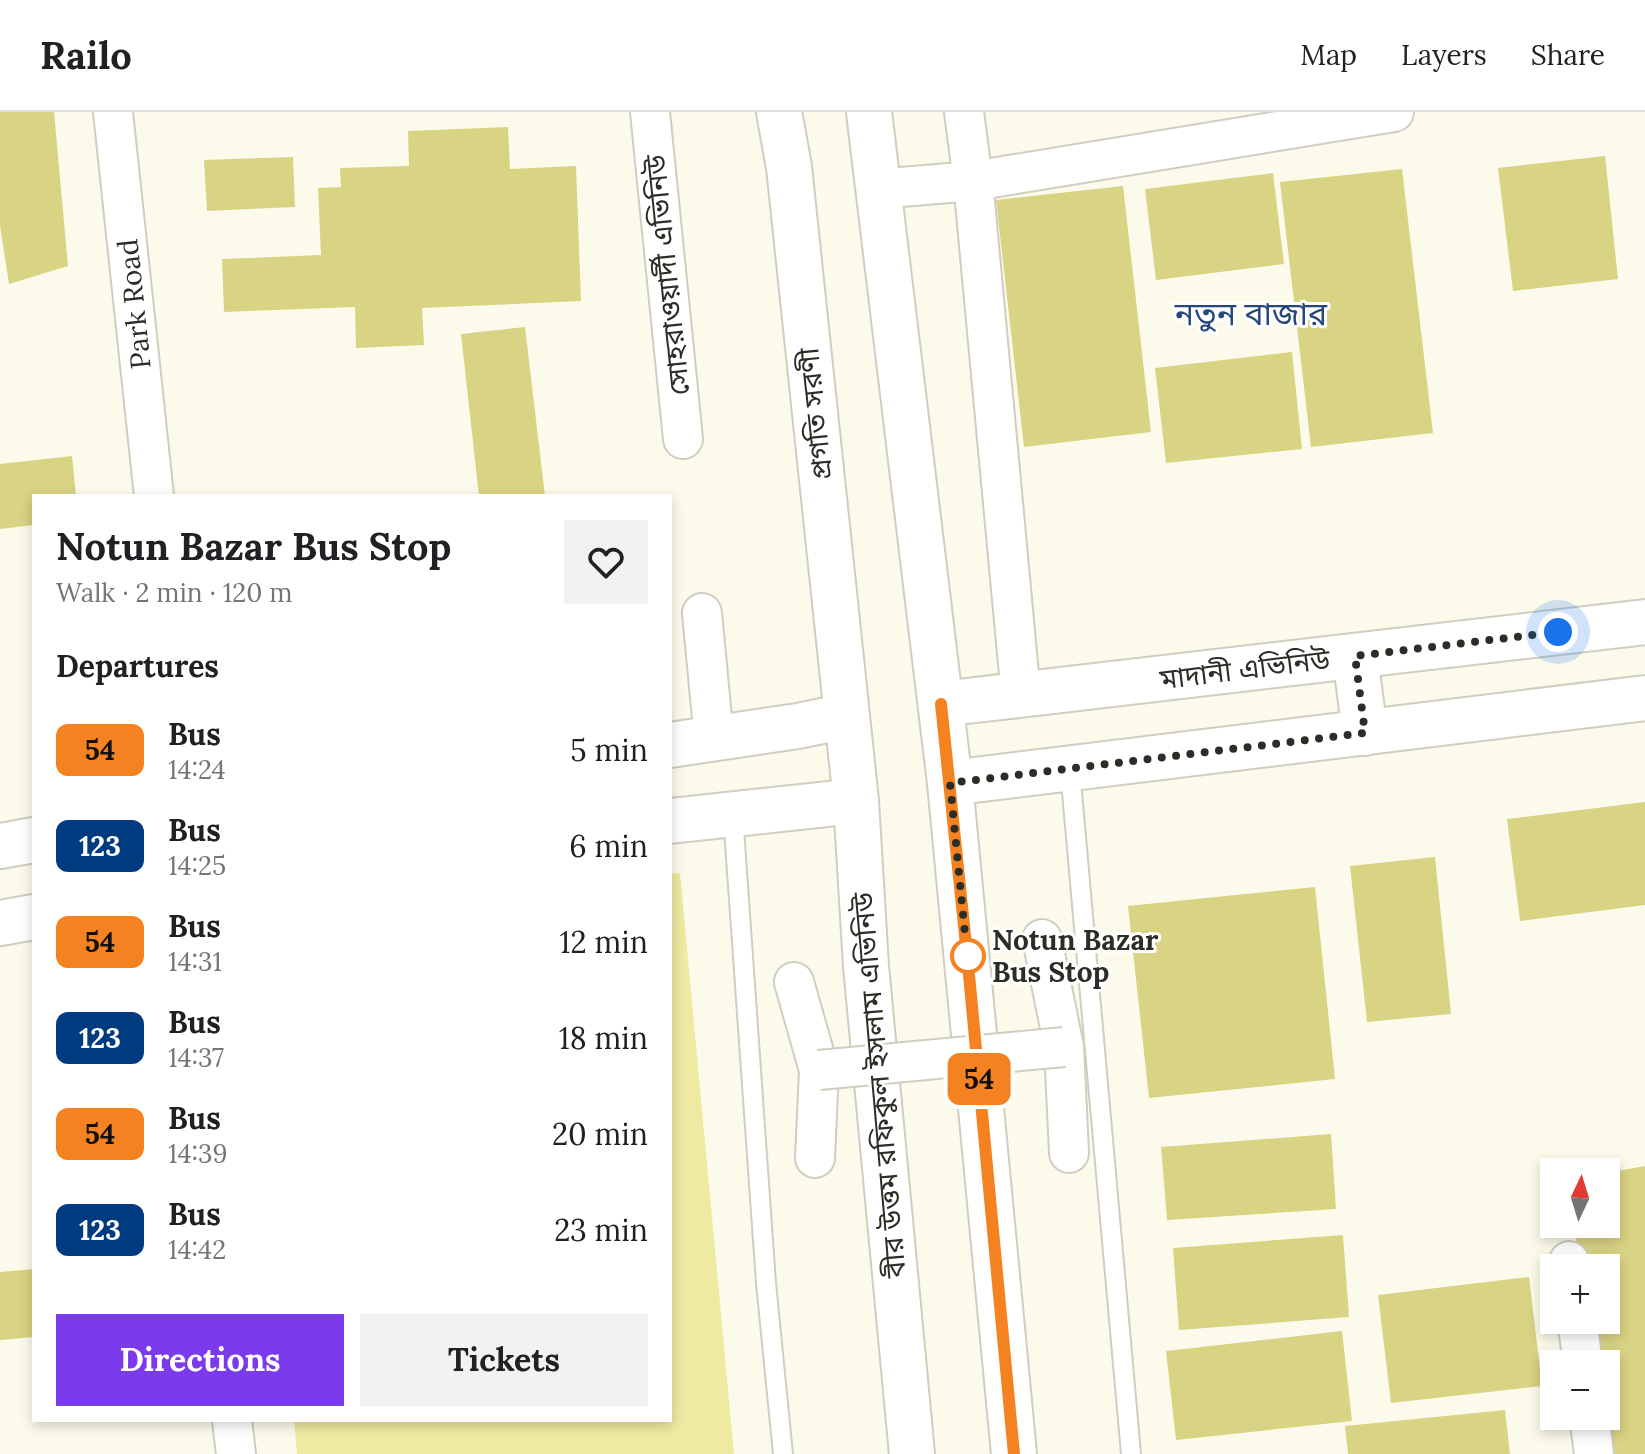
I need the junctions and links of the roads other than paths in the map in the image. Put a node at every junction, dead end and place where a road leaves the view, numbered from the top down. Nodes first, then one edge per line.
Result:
1 (113, 112) edge
2 (650, 112) edge
3 (779, 112) edge
4 (869, 112) edge
5 (964, 112) edge
6 (1394, 112) edge
7 (973, 181) junction
8 (877, 189) junction
9 (683, 439) dead end
10 (154, 494) edge
11 (702, 613) dead end
12 (1645, 622) edge
13 (1355, 656) junction
14 (1021, 696) junction
15 (1645, 698) edge
16 (941, 704) junction
17 (846, 716) junction
18 (1365, 733) junction
19 (714, 739) junction
20 (672, 745) edge
21 (1070, 770) junction
22 (950, 783) junction
23 (856, 801) junction
24 (733, 813) junction
25 (672, 821) edge
26 (32, 840) edge
27 (0, 846) edge
28 (32, 917) edge
29 (0, 923) edge
30 (1042, 939) dead end
31 (794, 982) dead end
32 (1064, 1047) junction
33 (819, 1070) junction
34 (1069, 1153) dead end
35 (815, 1158) dead end
36 (232, 1422) edge
37 (1591, 1430) edge
38 (236, 1454) edge
39 (783, 1454) edge
40 (912, 1454) edge
41 (1014, 1454) edge
42 (1131, 1454) edge
43 (1594, 1454) edge

1 - 10 street, Park Road
2 - 9 street, সোহরাওয়ার্দী এভিনিউ
3 - 17 main road, প্রগতি সরণী
4 - 8 main road
5 - 7 street
6 - 7 street
7 - 8 street
7 - 14 street
8 - 16 main road
11 - 19 street
12 - 13 main road, মাদানী এভিনিউ
13 - 14 main road, মাদানী এভিনিউ
13 - 18 main road
14 - 16 main road, মাদানী এভিনিউ
15 - 18 main road
16 - 22 main road
17 - 19 main road
17 - 23 main road, বীর উত্তম রফিকুল ইসলাম এভিনিউ
18 - 21 main road
19 - 20 main road
21 - 22 main road
21 - 42 lane
22 - 41 main road
23 - 24 main road
23 - 40 main road, বীর উত্তম রফিকুল ইসলাম এভিনিউ
24 - 25 main road
24 - 39 lane
26 - 27 main road
28 - 29 main road
30 - 32 street
31 - 33 street
32 - 33 street, bridge
32 - 34 street
33 - 35 street
36 - 38 street
37 - 43 street

